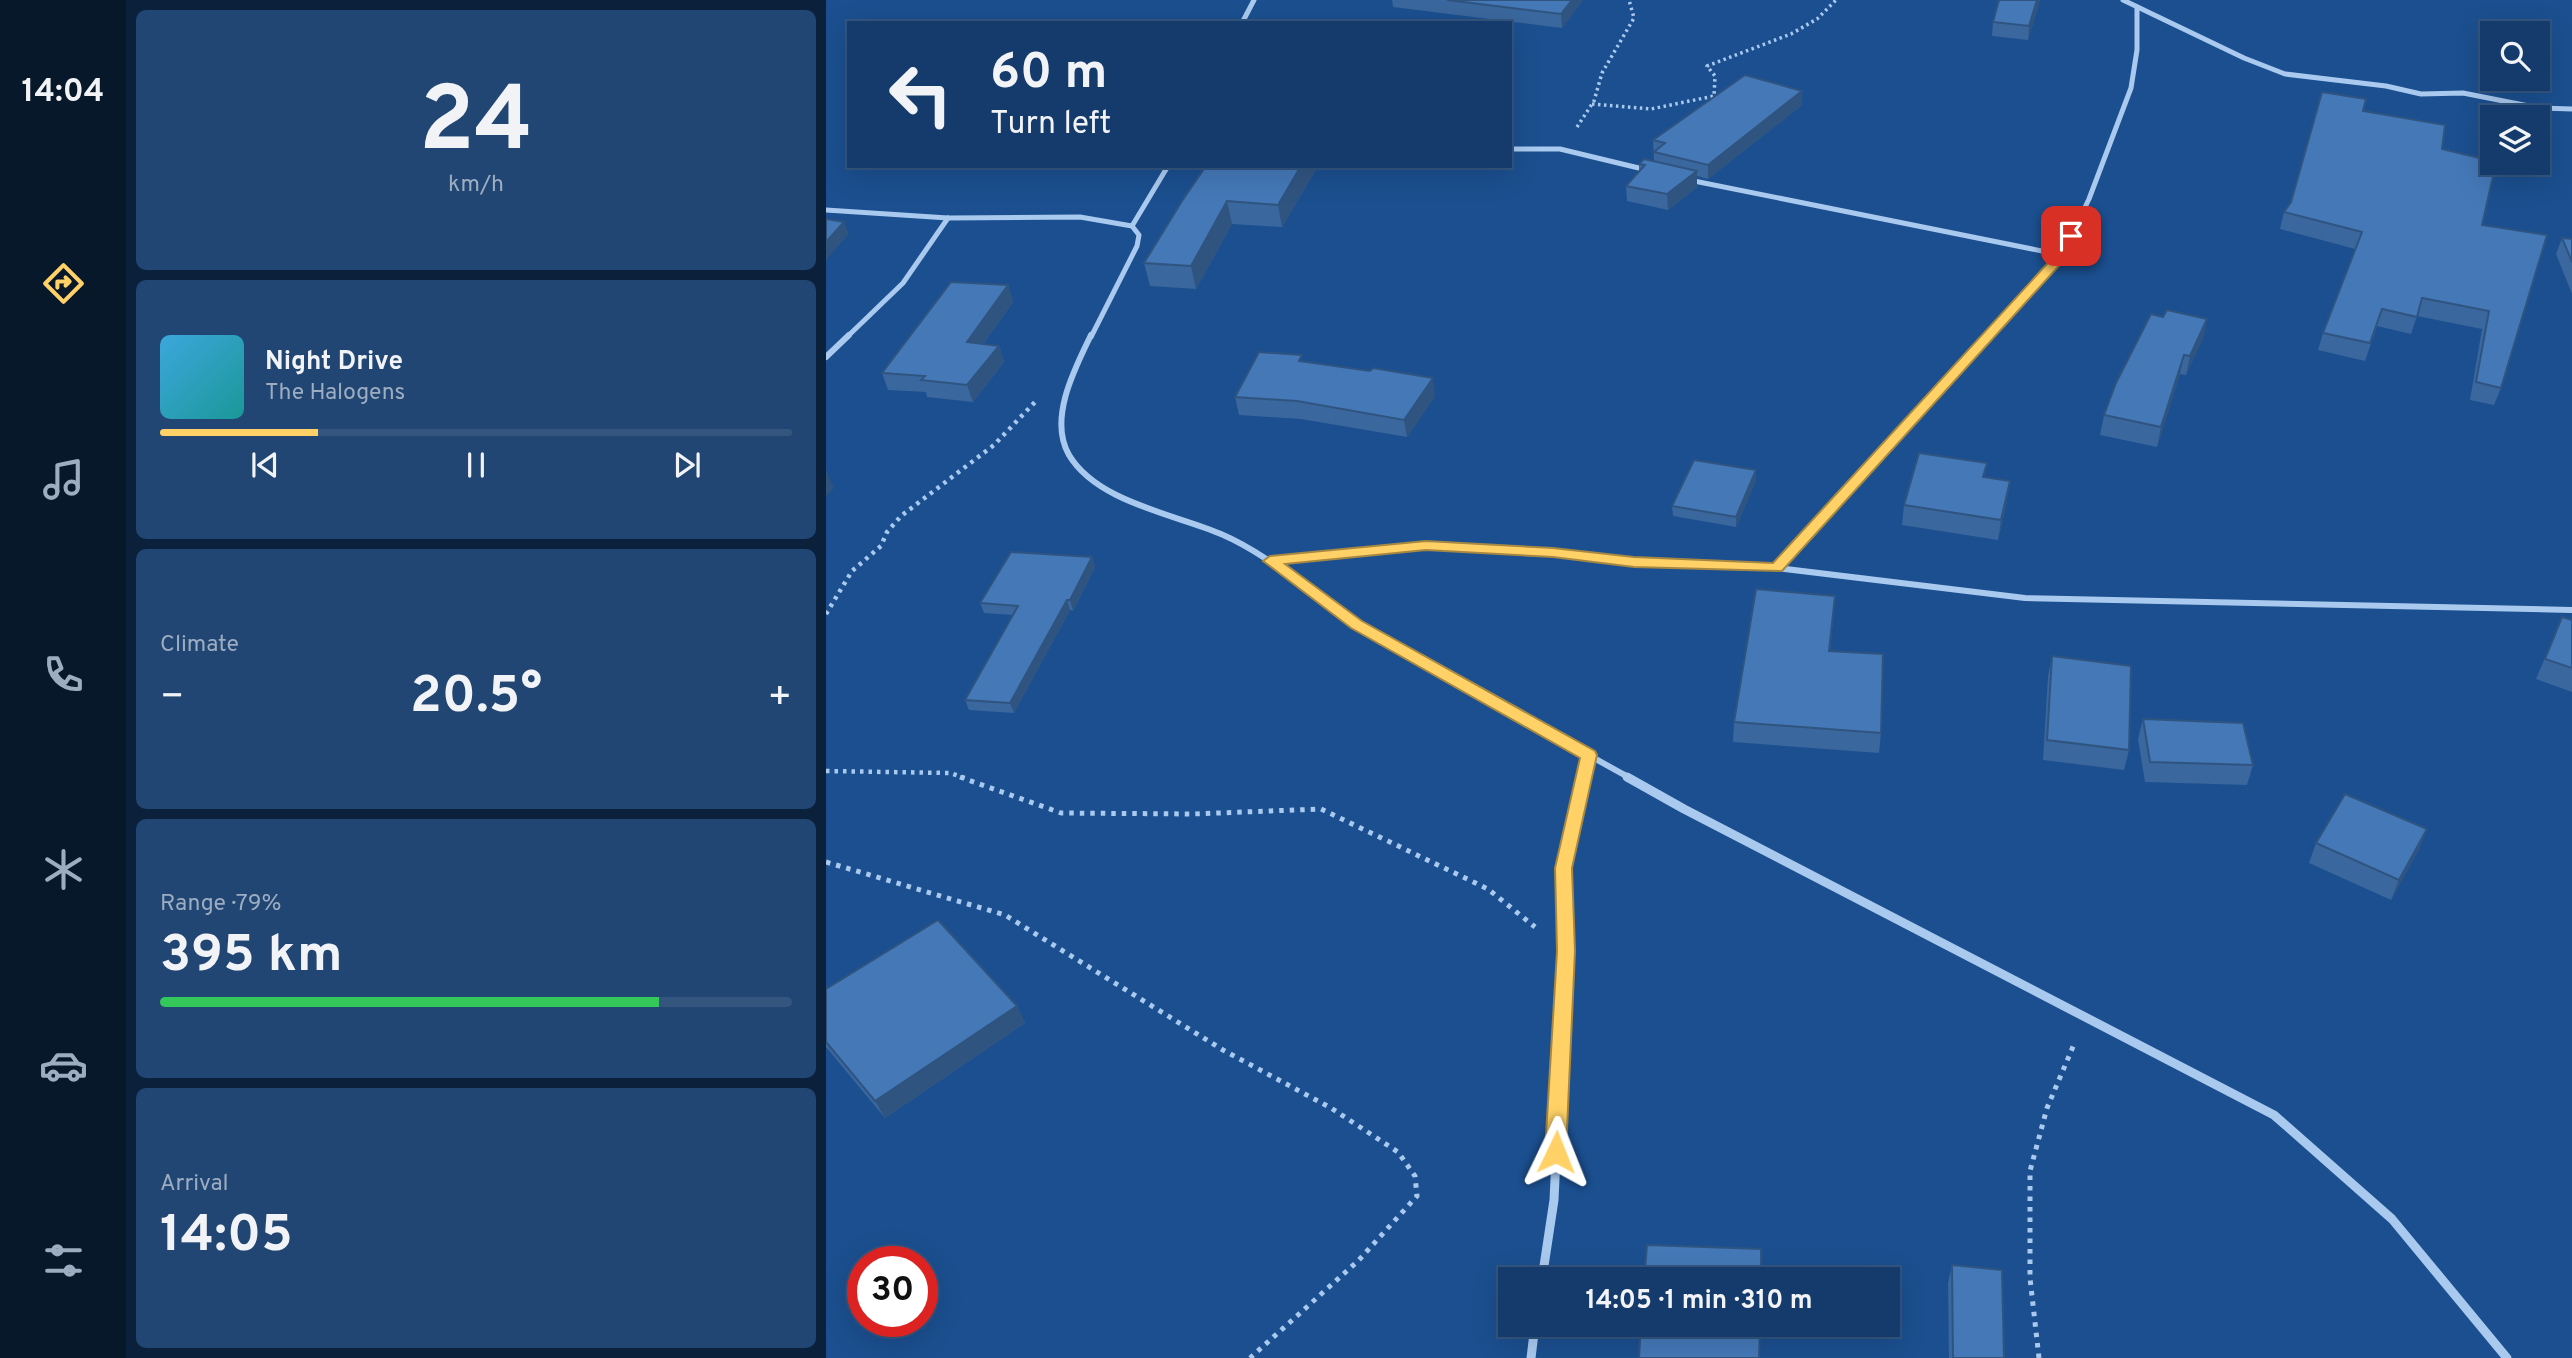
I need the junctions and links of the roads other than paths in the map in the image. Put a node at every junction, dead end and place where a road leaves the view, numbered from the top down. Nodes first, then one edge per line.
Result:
1 (1254, 0) edge
2 (2123, 0) edge
3 (2137, 7) junction
4 (1243, 21) edge
5 (2572, 109) edge
6 (1512, 149) edge
7 (1167, 168) edge
8 (1653, 171) edge
9 (1679, 177) edge
10 (826, 210) edge
11 (948, 218) junction
12 (1132, 226) junction
13 (2062, 255) junction
14 (826, 357) edge
15 (1270, 561) junction
16 (1777, 568) junction
17 (2572, 610) edge
18 (1589, 755) junction
19 (1544, 1267) edge
20 (1534, 1337) edge
21 (1531, 1358) edge
22 (2507, 1358) edge

1 - 4 street
2 - 3 street
3 - 5 street
3 - 13 street
6 - 8 street
7 - 12 street
9 - 13 street
10 - 11 street
11 - 12 street
11 - 14 street
12 - 15 street
13 - 16 street
15 - 16 street
15 - 18 street
16 - 17 street
18 - 19 street
18 - 22 street
20 - 21 street

